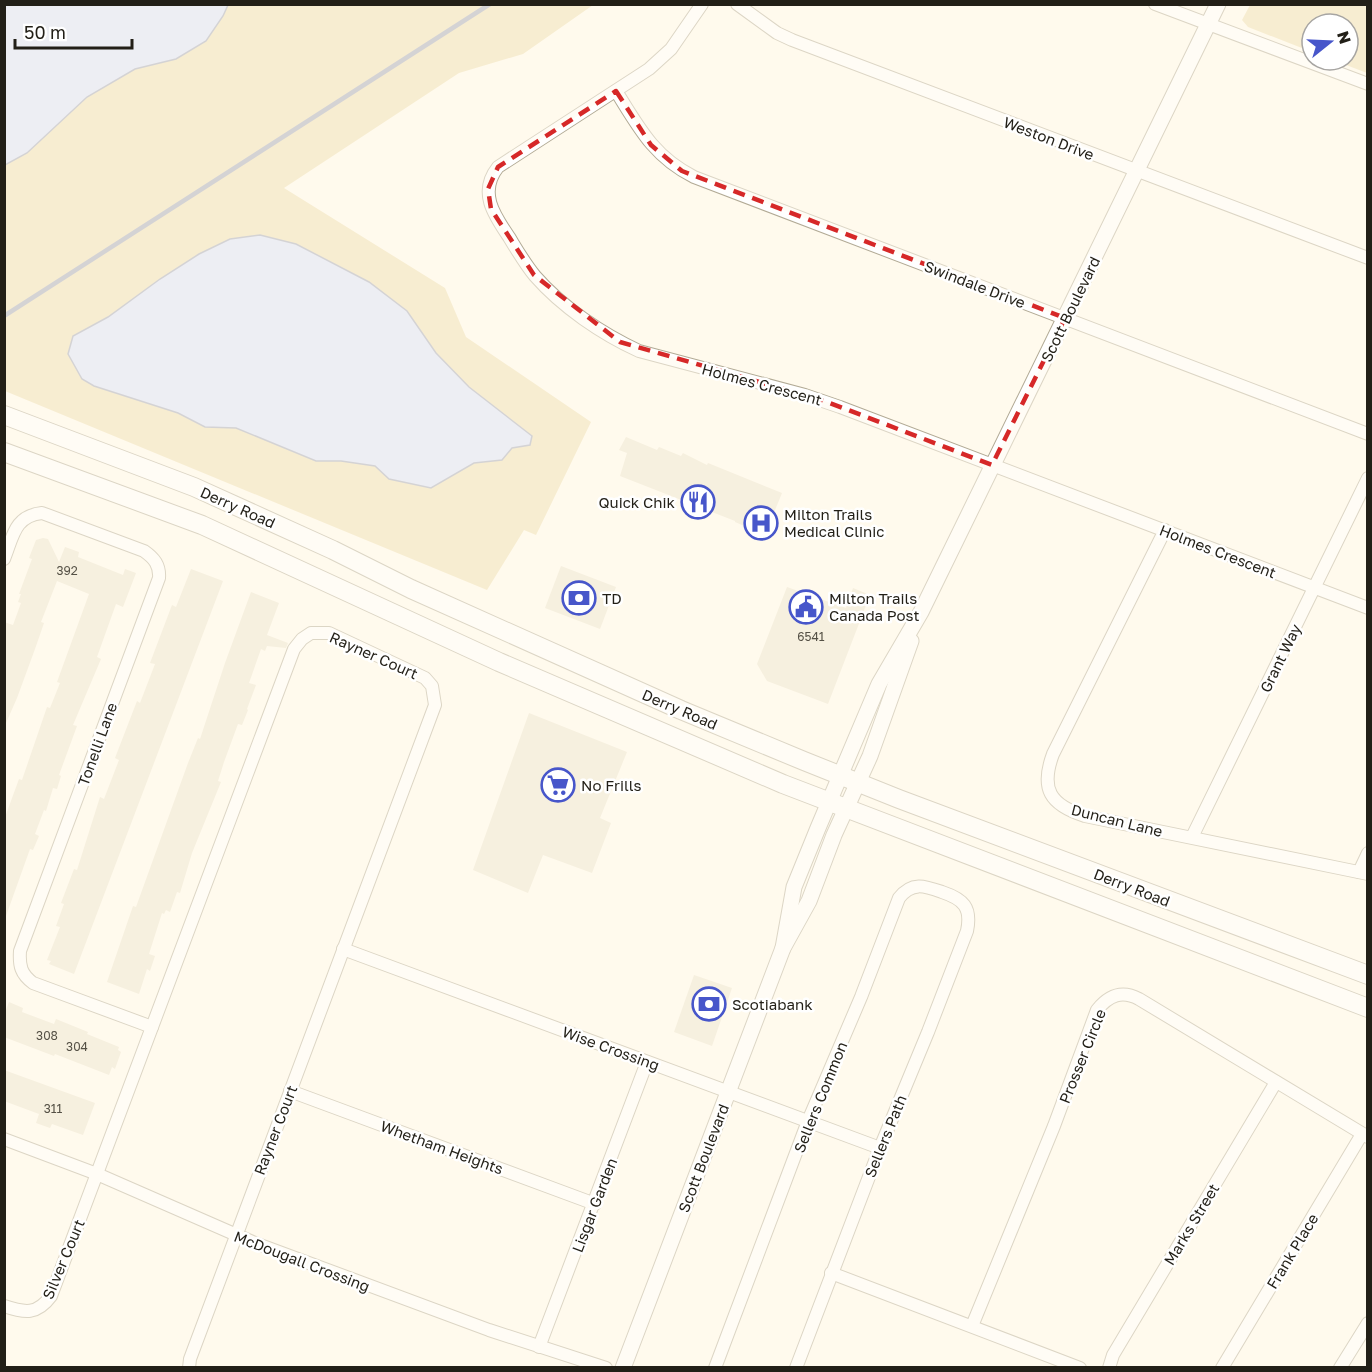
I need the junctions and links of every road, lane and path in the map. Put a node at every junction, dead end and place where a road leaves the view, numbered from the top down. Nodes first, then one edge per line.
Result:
1 (702, 4) edge
2 (737, 4) edge
3 (1155, 4) edge
4 (1218, 4) edge
5 (1208, 24) junction
6 (1368, 84) edge
7 (616, 92) junction
8 (1137, 170) junction
9 (1368, 258) edge
10 (1065, 318) junction
11 (4, 415) edge
12 (1368, 434) edge
13 (4, 452) edge
14 (992, 465) junction
15 (1368, 478) edge
16 (1165, 530) junction
17 (4, 560) edge
18 (1314, 587) junction
19 (1368, 608) edge
20 (921, 612) junction
21 (840, 775) junction
22 (858, 783) junction
23 (829, 802) junction
24 (846, 809) junction
25 (1192, 837) junction
26 (1368, 853) edge
27 (1363, 873) edge
28 (965, 905) joint
29 (783, 948) junction
30 (343, 949) junction
31 (1368, 975) edge
32 (1368, 1008) edge
33 (152, 1027) junction
34 (647, 1062) junction
35 (1276, 1082) junction
36 (290, 1091) junction
37 (728, 1091) junction
38 (808, 1121) junction
39 (1365, 1136) edge
40 (4, 1139) edge
41 (879, 1148) junction
42 (97, 1174) junction
43 (595, 1204) junction
44 (236, 1235) junction
45 (831, 1272) junction
46 (4, 1306) edge
47 (1368, 1323) edge
48 (972, 1326) junction
49 (539, 1347) junction
50 (189, 1368) edge
51 (606, 1368) edge
52 (623, 1368) edge
53 (715, 1368) edge
54 (796, 1368) edge
55 (1080, 1368) edge
56 (1109, 1368) edge
57 (1222, 1368) edge
58 (1340, 1368) edge

1 - 7 street, Holmes Crescent
2 - 8 street, Weston Drive
3 - 5 street
4 - 5 street, Scott Boulevard
5 - 6 street
5 - 8 street, Scott Boulevard
7 - 10 street, Swindale Drive
7 - 14 street, Holmes Crescent
8 - 9 street, Weston Drive
8 - 10 street, Scott Boulevard
10 - 12 street, Swindale Drive
10 - 14 street, Scott Boulevard
11 - 21 main road, Derry Road
13 - 23 main road, Derry Road
14 - 16 street, Holmes Crescent
14 - 20 street, Scott Boulevard
15 - 18 street, Grant Way
16 - 18 street, Holmes Crescent
16 - 25 street, Duncan Lane
17 - 33 street, Tonelli Lane
18 - 19 street, Holmes Crescent
18 - 25 street, Grant Way
20 - 21 street, Scott Boulevard
20 - 22 street, Scott Boulevard
21 - 22 main road, Derry Road
21 - 23 street, Scott Boulevard
22 - 24 street, Scott Boulevard
22 - 31 main road, Derry Road
23 - 24 main road, Derry Road
23 - 29 street, Scott Boulevard
24 - 29 street, Scott Boulevard
24 - 32 main road, Derry Road
25 - 27 street, Duncan Lane
26 - 27 street
28 - 38 street, Sellers Common
28 - 41 street, Sellers Path
29 - 37 street, Scott Boulevard
30 - 33 street, Rayner Court
30 - 34 street, Wise Crossing
30 - 36 street, Rayner Court
33 - 42 street, Rayner Court
34 - 37 street, Wise Crossing
34 - 43 street, Lisgar Garden
35 - 39 street, Prosser Circle
35 - 48 street, Prosser Circle
35 - 56 street, Marks Street
36 - 43 street, Whetham Heights
36 - 44 street, Rayner Court
37 - 38 street, Wise Crossing
37 - 52 street, Scott Boulevard
38 - 41 street, Wise Crossing
38 - 53 street, Sellers Common
39 - 57 street, Frank Place
40 - 42 street, McDougall Crossing
41 - 45 street, Sellers Path
42 - 44 street, McDougall Crossing
42 - 46 street, Silver Court
43 - 49 street, Lisgar Garden
44 - 49 street, McDougall Crossing
44 - 50 street, Rayner Court
45 - 48 street
45 - 54 street, Sellers Path
47 - 58 street
48 - 55 street
49 - 51 street, McDougall Crossing

